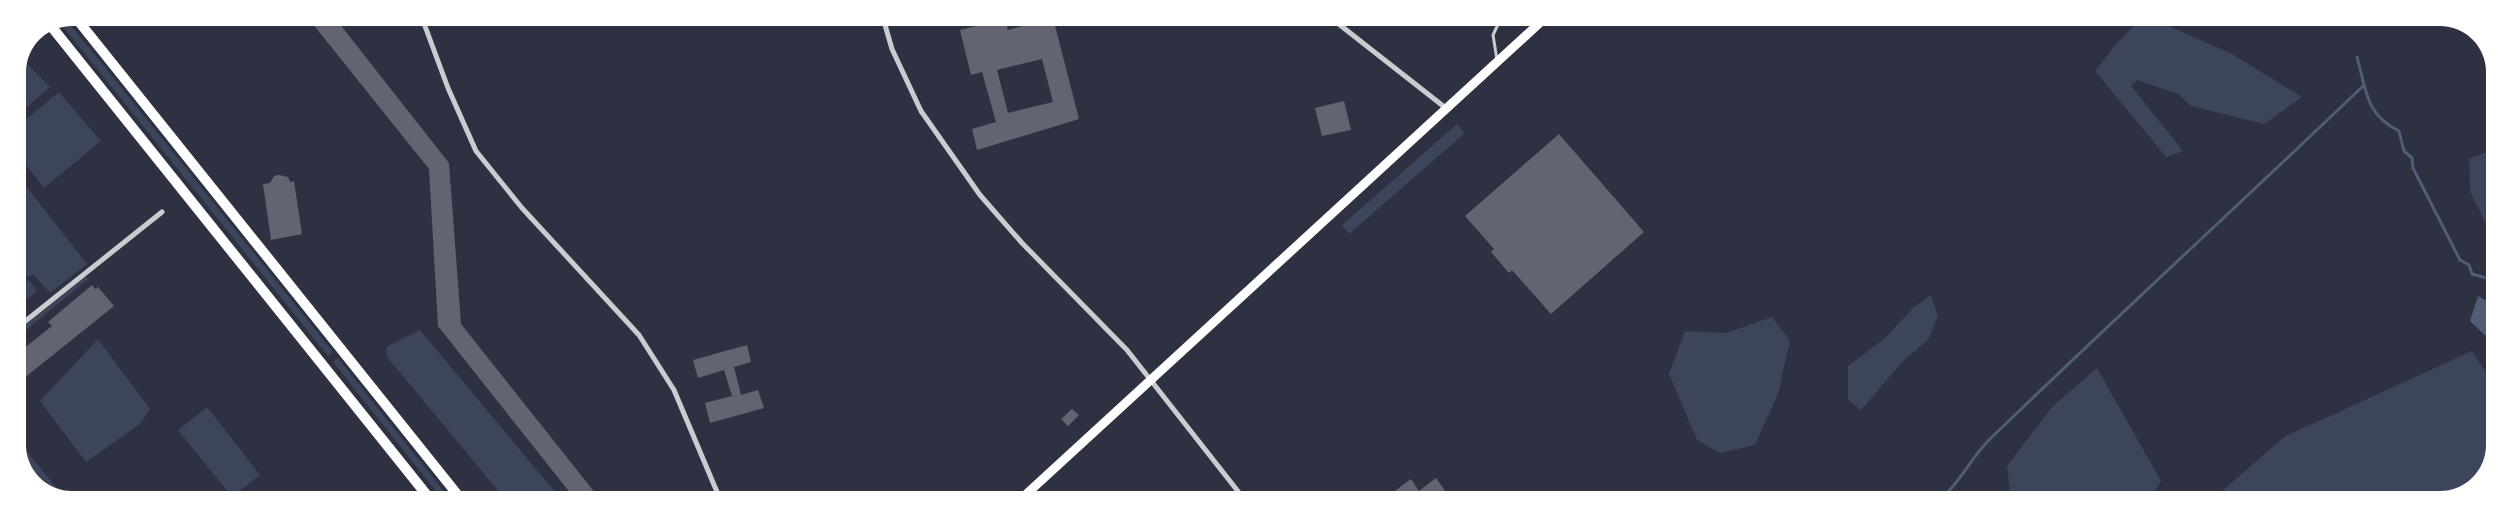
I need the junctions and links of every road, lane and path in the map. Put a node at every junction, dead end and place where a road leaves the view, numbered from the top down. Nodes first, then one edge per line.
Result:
1 (82, 26) edge
2 (425, 26) edge
3 (885, 26) edge
4 (1341, 26) edge
5 (1497, 26) edge
6 (1536, 26) edge
7 (54, 30) edge
8 (1497, 63) junction
9 (1447, 109) junction
10 (162, 212) dead end
11 (26, 321) edge
12 (1152, 379) junction
13 (424, 491) edge
14 (455, 491) edge
15 (717, 491) edge
16 (1030, 491) edge
17 (1238, 491) edge

1 - 14 main road
2 - 15 street
3 - 12 street
4 - 9 street
5 - 8 lane
6 - 8 main road
7 - 13 main road
8 - 9 main road
9 - 12 main road
10 - 11 street
12 - 16 main road
12 - 17 street

